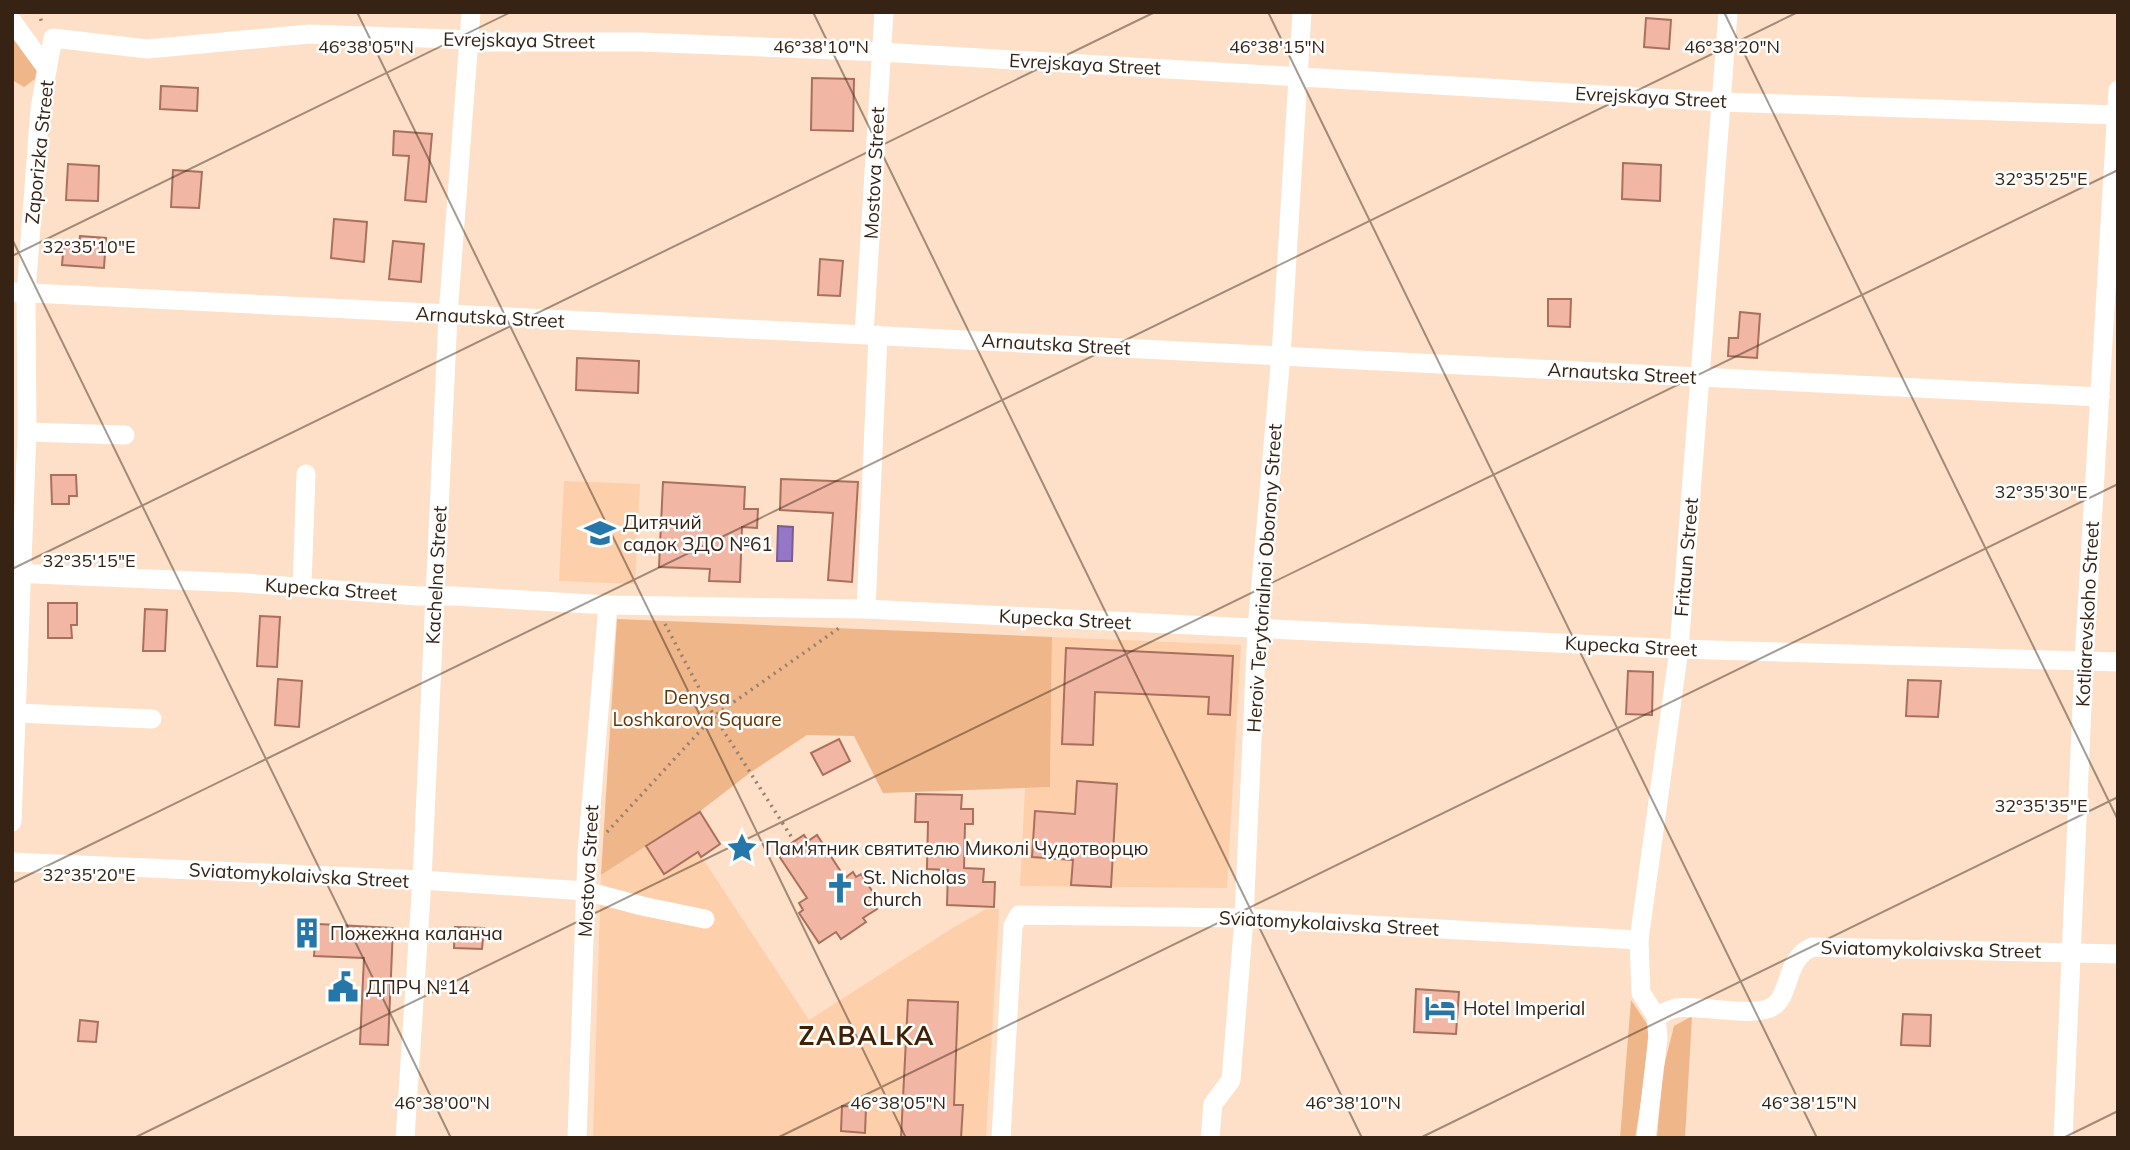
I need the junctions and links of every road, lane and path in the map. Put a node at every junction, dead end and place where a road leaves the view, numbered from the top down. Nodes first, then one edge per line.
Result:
1 (471, 12) edge
2 (884, 12) edge
3 (1302, 12) edge
4 (1728, 12) edge
5 (12, 20) edge
6 (54, 38) joint
7 (469, 41) junction
8 (881, 52) junction
9 (47, 69) junction
10 (1299, 77) junction
11 (2118, 90) edge
12 (1722, 102) junction
13 (2117, 115) edge
14 (19, 292) edge
15 (448, 315) junction
16 (871, 335) junction
17 (1280, 355) junction
18 (1701, 377) junction
19 (2106, 386) edge
20 (27, 432) junction
21 (125, 435) dead end
22 (306, 474) dead end
23 (17, 573) edge
24 (302, 587) junction
25 (435, 596) junction
26 (608, 605) junction
27 (655, 607) junction
28 (866, 609) junction
29 (1257, 628) junction
30 (1679, 649) junction
31 (2084, 660) junction
32 (2118, 662) edge
33 (17, 713) junction
34 (714, 716) junction
35 (152, 719) dead end
36 (12, 822) edge
37 (794, 841) dead end
38 (587, 853) junction
39 (12, 862) edge
40 (422, 880) junction
41 (586, 891) junction
42 (1244, 918) junction
43 (705, 919) dead end
44 (1639, 940) junction
45 (2073, 952) junction
46 (2118, 954) edge
47 (1656, 1016) junction
48 (405, 1138) edge
49 (577, 1138) edge
50 (1001, 1138) edge
51 (1210, 1138) edge
52 (1646, 1138) edge
53 (2063, 1138) edge

1 - 7 street, Kachelna Street
2 - 8 street, Mostova Street
3 - 10 street, Heroiv Terytorialnoi Oborony Street
4 - 12 street, Fritaun Street
5 - 9 street, Zaporizka Street
6 - 7 street, Evrejskaya Street
6 - 9 street, Zaporizka Street
7 - 8 street, Evrejskaya Street
7 - 15 street, Kachelna Street
8 - 10 street, Evrejskaya Street
8 - 16 street, Mostova Street
9 - 14 street, Zaporizka Street
10 - 12 street, Evrejskaya Street
10 - 17 street, Heroiv Terytorialnoi Oborony Street
11 - 13 street, Kotliarevskoho Street
12 - 13 street, Evrejskaya Street
12 - 18 street, Fritaun Street
13 - 19 street, Kotliarevskoho Street
14 - 15 street, Arnautska Street
14 - 20 street, Zaporizka Street
15 - 16 street, Arnautska Street
15 - 25 street, Kachelna Street
16 - 17 street, Arnautska Street
16 - 28 street, Mostova Street
17 - 18 street, Arnautska Street
17 - 29 street, Heroiv Terytorialnoi Oborony Street
18 - 19 street, Arnautska Street
18 - 30 street, Fritaun Street
19 - 31 street, Kotliarevskoho Street
20 - 21 street
20 - 23 street, Zaporizka Street
22 - 24 street
23 - 24 street, Kupecka Street
23 - 33 street, Zaporizka Street
24 - 25 street, Kupecka Street
25 - 26 street, Kupecka Street
25 - 40 street, Kachelna Street
26 - 27 street, Kupecka Street
26 - 38 street, Mostova Street
27 - 28 street, Kupecka Street
27 - 34 path
28 - 29 street, Kupecka Street
28 - 34 path
29 - 30 street, Kupecka Street
29 - 42 street, Heroiv Terytorialnoi Oborony Street
30 - 31 street, Kupecka Street
30 - 44 street, Fritaun Street
31 - 32 street, Kupecka Street
31 - 45 street, Kotliarevskoho Street
33 - 35 street
33 - 36 street, Zaporizka Street
34 - 37 path
34 - 38 path
38 - 41 street, Mostova Street
39 - 40 street, Sviatomykolaivska Street
40 - 41 street, Sviatomykolaivska Street
40 - 48 street, Kachelna Street
41 - 43 street, Sviatomykolaivska Street
41 - 49 street, Mostova Street
42 - 44 street, Sviatomykolaivska Street
42 - 50 street, Sviatomykolaivska Street
42 - 51 street, Heroiv Terytorialnoi Oborony Street
44 - 47 street, Fritaun Street
45 - 46 street, Sviatomykolaivska Street
45 - 47 street, Sviatomykolaivska Street
45 - 53 street, Kotliarevskoho Street
47 - 52 street, Fritaun Street

